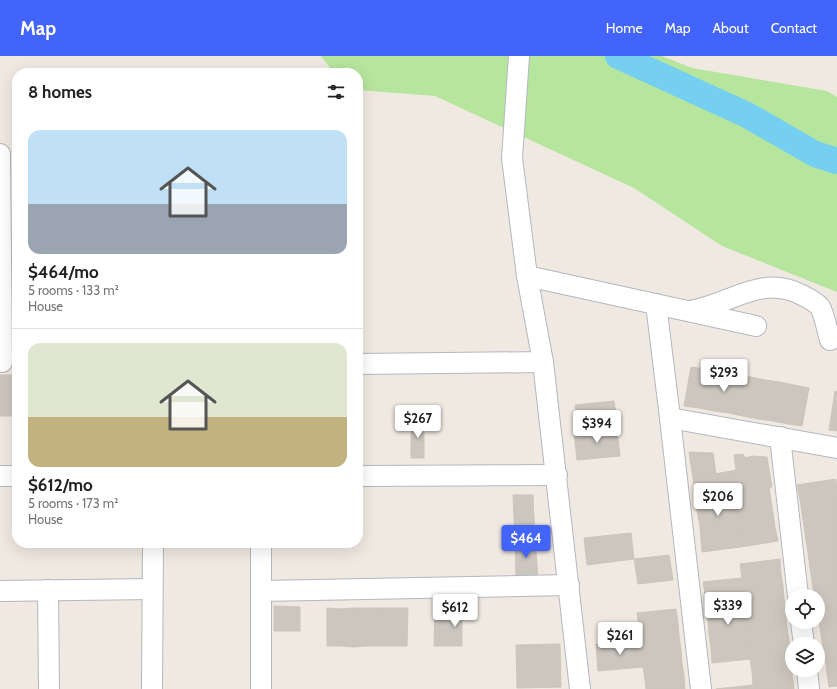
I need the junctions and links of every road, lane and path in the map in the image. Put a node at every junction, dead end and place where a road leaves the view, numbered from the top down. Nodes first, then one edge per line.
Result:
1 (519, 56) edge
2 (0, 154) edge
3 (1, 256) edge
4 (527, 276) junction
5 (656, 304) junction
6 (690, 311) junction
7 (756, 326) dead end
8 (830, 340) dead end
9 (6, 362) edge
10 (543, 362) junction
11 (363, 364) edge
12 (670, 418) junction
13 (780, 438) junction
14 (837, 448) edge
15 (557, 475) junction
16 (0, 476) edge
17 (12, 476) edge
18 (363, 476) edge
19 (153, 548) edge
20 (260, 548) edge
21 (569, 585) junction
22 (152, 589) junction
23 (797, 589) edge
24 (48, 590) junction
25 (0, 591) edge
26 (261, 591) junction
27 (808, 677) edge
28 (50, 689) edge
29 (152, 689) edge
30 (261, 689) edge
31 (580, 689) edge
32 (701, 689) edge
33 (809, 689) edge

1 - 4 street
2 - 3 street
3 - 9 street
4 - 5 street
4 - 10 street
5 - 6 street
5 - 12 street
6 - 7 street
6 - 8 street
10 - 11 street
10 - 15 street
12 - 13 street
12 - 32 street
13 - 14 street
13 - 23 street
15 - 18 street
15 - 21 street
16 - 17 street
19 - 22 street
20 - 26 street
21 - 26 street
21 - 31 street
22 - 24 street
22 - 29 street
24 - 25 street
24 - 28 street
26 - 30 street
27 - 33 street

